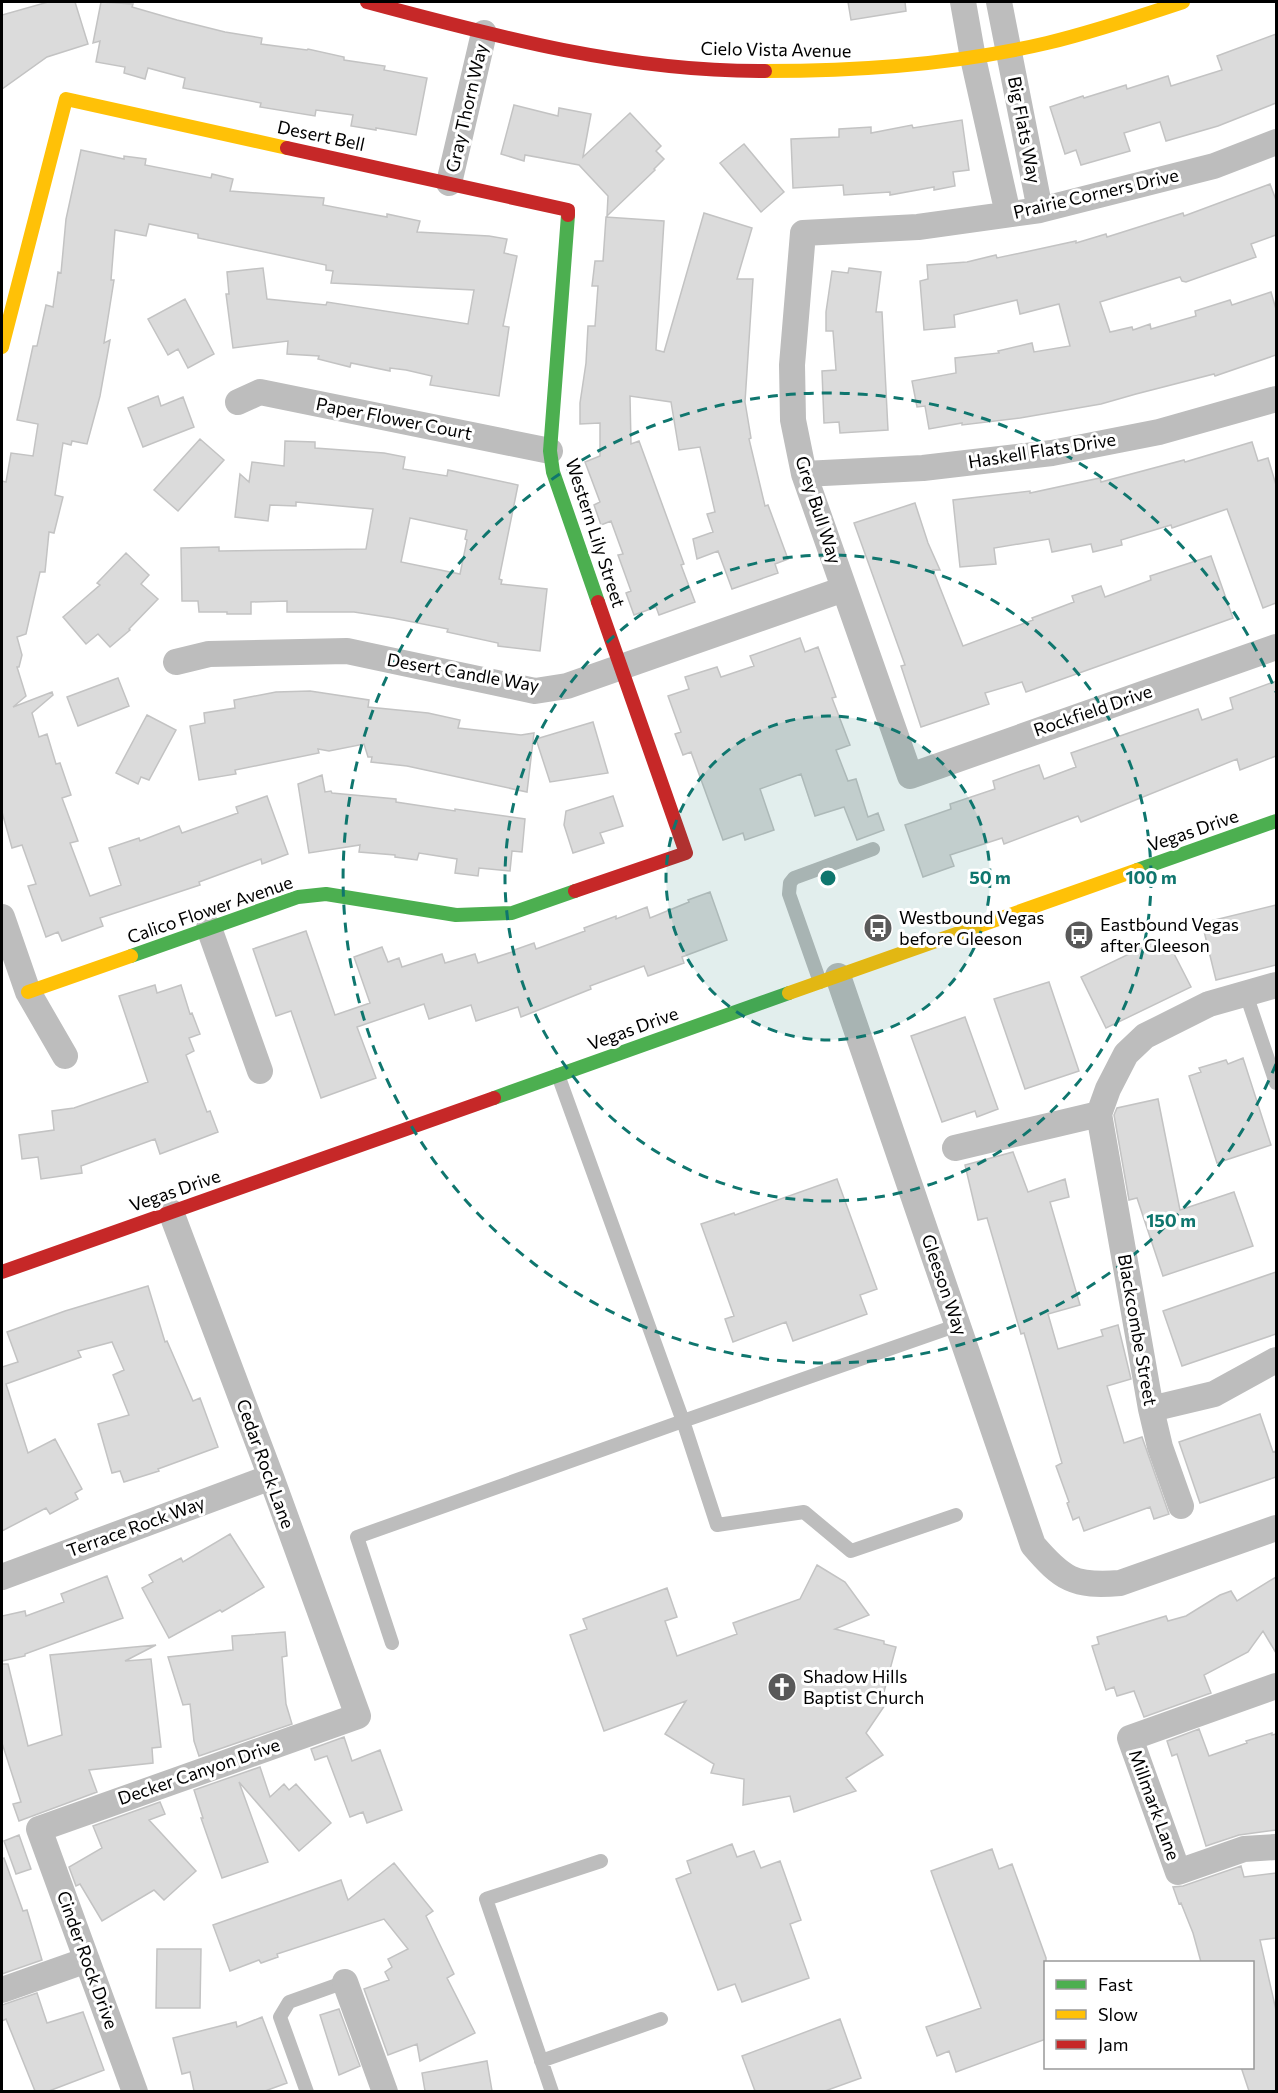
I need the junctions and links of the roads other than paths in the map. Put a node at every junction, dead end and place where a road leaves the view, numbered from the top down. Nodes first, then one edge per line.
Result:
1 (368, 2) edge
2 (963, 2) edge
3 (999, 2) edge
4 (1183, 2) edge
5 (484, 33) junction
6 (1008, 51) junction
7 (974, 58) junction
8 (1276, 142) edge
9 (450, 183) junction
10 (568, 210) joint
11 (1040, 210) junction
12 (1008, 214) junction
13 (803, 233) joint
14 (2, 347) edge
15 (1276, 399) edge
16 (238, 402) dead end
17 (550, 451) junction
18 (804, 474) junction
19 (844, 589) junction
20 (1276, 647) edge
21 (176, 662) dead end
22 (621, 667) junction
23 (910, 776) joint
24 (1276, 820) edge
25 (873, 849) dead end
26 (686, 853) joint
27 (2, 917) edge
28 (209, 928) junction
29 (829, 979) junction
30 (1276, 985) edge
31 (28, 992) junction
32 (1246, 993) junction
33 (65, 1056) dead end
34 (260, 1071) dead end
35 (558, 1075) junction
36 (1276, 1083) edge
37 (1099, 1114) junction
38 (955, 1148) dead end
39 (171, 1212) junction
40 (2, 1272) edge
41 (958, 1325) junction
42 (1276, 1360) edge
43 (1151, 1409) junction
44 (682, 1421) junction
45 (271, 1477) junction
46 (1180, 1506) dead end
47 (956, 1515) dead end
48 (1276, 1528) edge
49 (2, 1577) edge
50 (392, 1643) dead end
51 (1276, 1686) edge
52 (358, 1716) joint
53 (39, 1829) joint
54 (1276, 1847) edge
55 (601, 1861) dead end
56 (87, 1960) junction
57 (345, 1982) joint
58 (2, 1990) edge
59 (661, 2019) dead end
60 (541, 2061) junction
61 (135, 2091) edge
62 (307, 2091) edge
63 (385, 2091) edge
64 (552, 2091) edge

1 - 5 street, Cielo Vista Avenue
2 - 7 street, Big Flats Way
3 - 6 street, Big Flats Way
4 - 6 street, Cielo Vista Avenue
5 - 7 street, Cielo Vista Avenue
5 - 9 street, Gray Thorn Way
6 - 7 street, Cielo Vista Avenue
6 - 11 street, Big Flats Way
7 - 12 street, Big Flats Way
8 - 11 street, Prairie Corners Drive
9 - 10 street, Desert Bell
9 - 14 street, Desert Bell
10 - 17 street, Western Lily Street
11 - 12 street, Prairie Corners Drive
12 - 13 street, Prairie Corners Drive
13 - 18 street, Grey Bull Way
15 - 18 street, Haskell Flats Drive
16 - 17 street, Paper Flower Court
17 - 22 street, Western Lily Street
18 - 19 street, Grey Bull Way
19 - 22 street, Desert Candle Way
19 - 23 street, Grey Bull Way
20 - 23 street, Rockfield Drive
21 - 22 street, Desert Candle Way
22 - 26 street, Western Lily Street
24 - 29 street, Vegas Drive
25 - 29 lane
26 - 28 street, Calico Flower Avenue
27 - 31 street
28 - 31 street, Calico Flower Avenue
28 - 34 street
29 - 35 street, Vegas Drive
29 - 41 street, Gleeson Way
30 - 32 street
31 - 33 street
32 - 36 lane
32 - 37 street
35 - 39 street, Vegas Drive
35 - 44 lane
37 - 38 street
37 - 43 street, Blackcombe Street
39 - 40 street, Vegas Drive
39 - 45 street, Cedar Rock Lane
41 - 44 lane
41 - 48 street, Gleeson Way
42 - 43 street
43 - 46 street, Blackcombe Street
44 - 47 lane
44 - 50 lane
45 - 49 street, Terrace Rock Way
45 - 52 street, Cedar Rock Lane
51 - 54 street, Millmark Lane
52 - 53 street, Decker Canyon Drive
53 - 56 street, Cinder Rock Drive
55 - 60 lane
56 - 58 street
56 - 61 street, Cinder Rock Drive
57 - 62 lane
57 - 63 street
59 - 60 lane
60 - 64 lane

